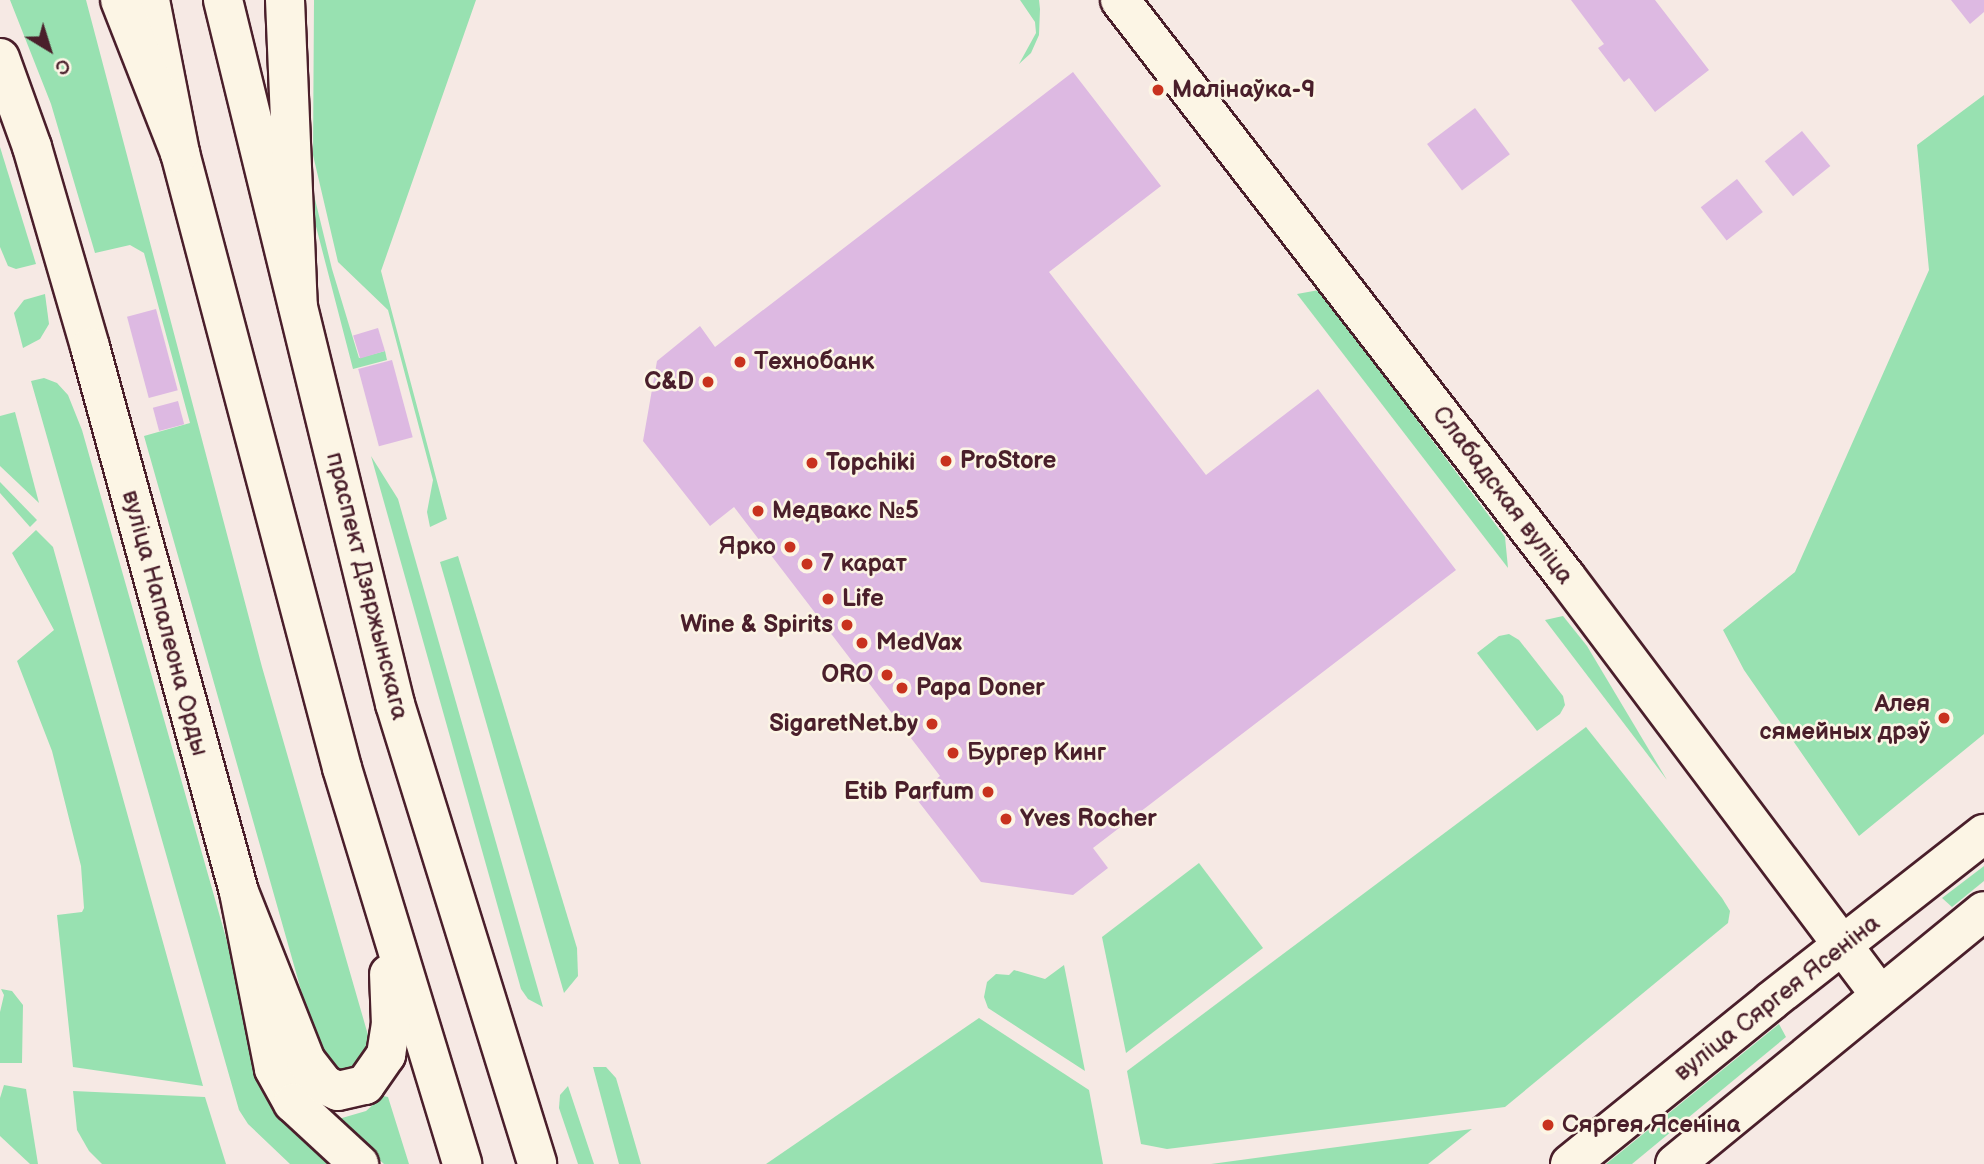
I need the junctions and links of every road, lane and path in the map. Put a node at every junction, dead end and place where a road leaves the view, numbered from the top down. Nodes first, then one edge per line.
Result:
1 (120, 0) edge
2 (150, 0) edge
3 (223, 0) edge
4 (285, 0) edge
5 (1120, 0) edge
6 (0, 58) edge
7 (180, 153) junction
8 (298, 305) junction
9 (1984, 834) edge
10 (239, 892) junction
11 (1984, 911) edge
12 (386, 919) junction
13 (1844, 946) junction
14 (1880, 995) junction
15 (359, 1164) edge
16 (462, 1164) edge
17 (537, 1164) edge
18 (1570, 1164) edge
19 (1675, 1164) edge

1 - 7 main road
2 - 7 main road
3 - 8 main road, праспект Дзяржынскага
4 - 8 main road
5 - 13 main road, Слабадская вуліца
6 - 10 main road, вуліца Напалеона Орды
7 - 12 main road
8 - 17 main road, праспект Дзяржынскага
9 - 13 main road, вуліца Сяргея Ясеніна
10 - 12 main road
10 - 15 main road, вуліца Напалеона Орды
11 - 14 main road
12 - 16 main road
13 - 14 main road, Слабадская вуліца
13 - 18 main road, вуліца Сяргея Ясеніна
14 - 19 main road

